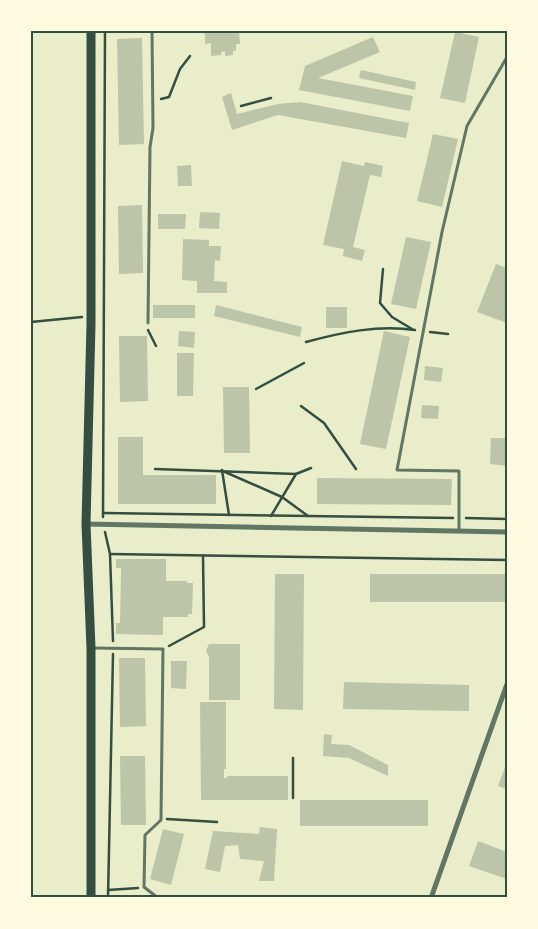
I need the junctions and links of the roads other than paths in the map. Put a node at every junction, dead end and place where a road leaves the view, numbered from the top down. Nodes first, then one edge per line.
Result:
1 (92, 31) edge
2 (152, 31) edge
3 (507, 57) edge
4 (148, 323) road end
5 (86, 524) junction
6 (459, 531) junction
7 (507, 532) edge
8 (91, 648) junction
9 (507, 684) edge
10 (91, 898) edge
11 (158, 898) edge
12 (431, 898) edge

1 - 5 main road
2 - 4 lane
3 - 6 lane
5 - 6 street
5 - 8 main road
6 - 7 street
8 - 10 main road
8 - 11 lane
9 - 12 street

